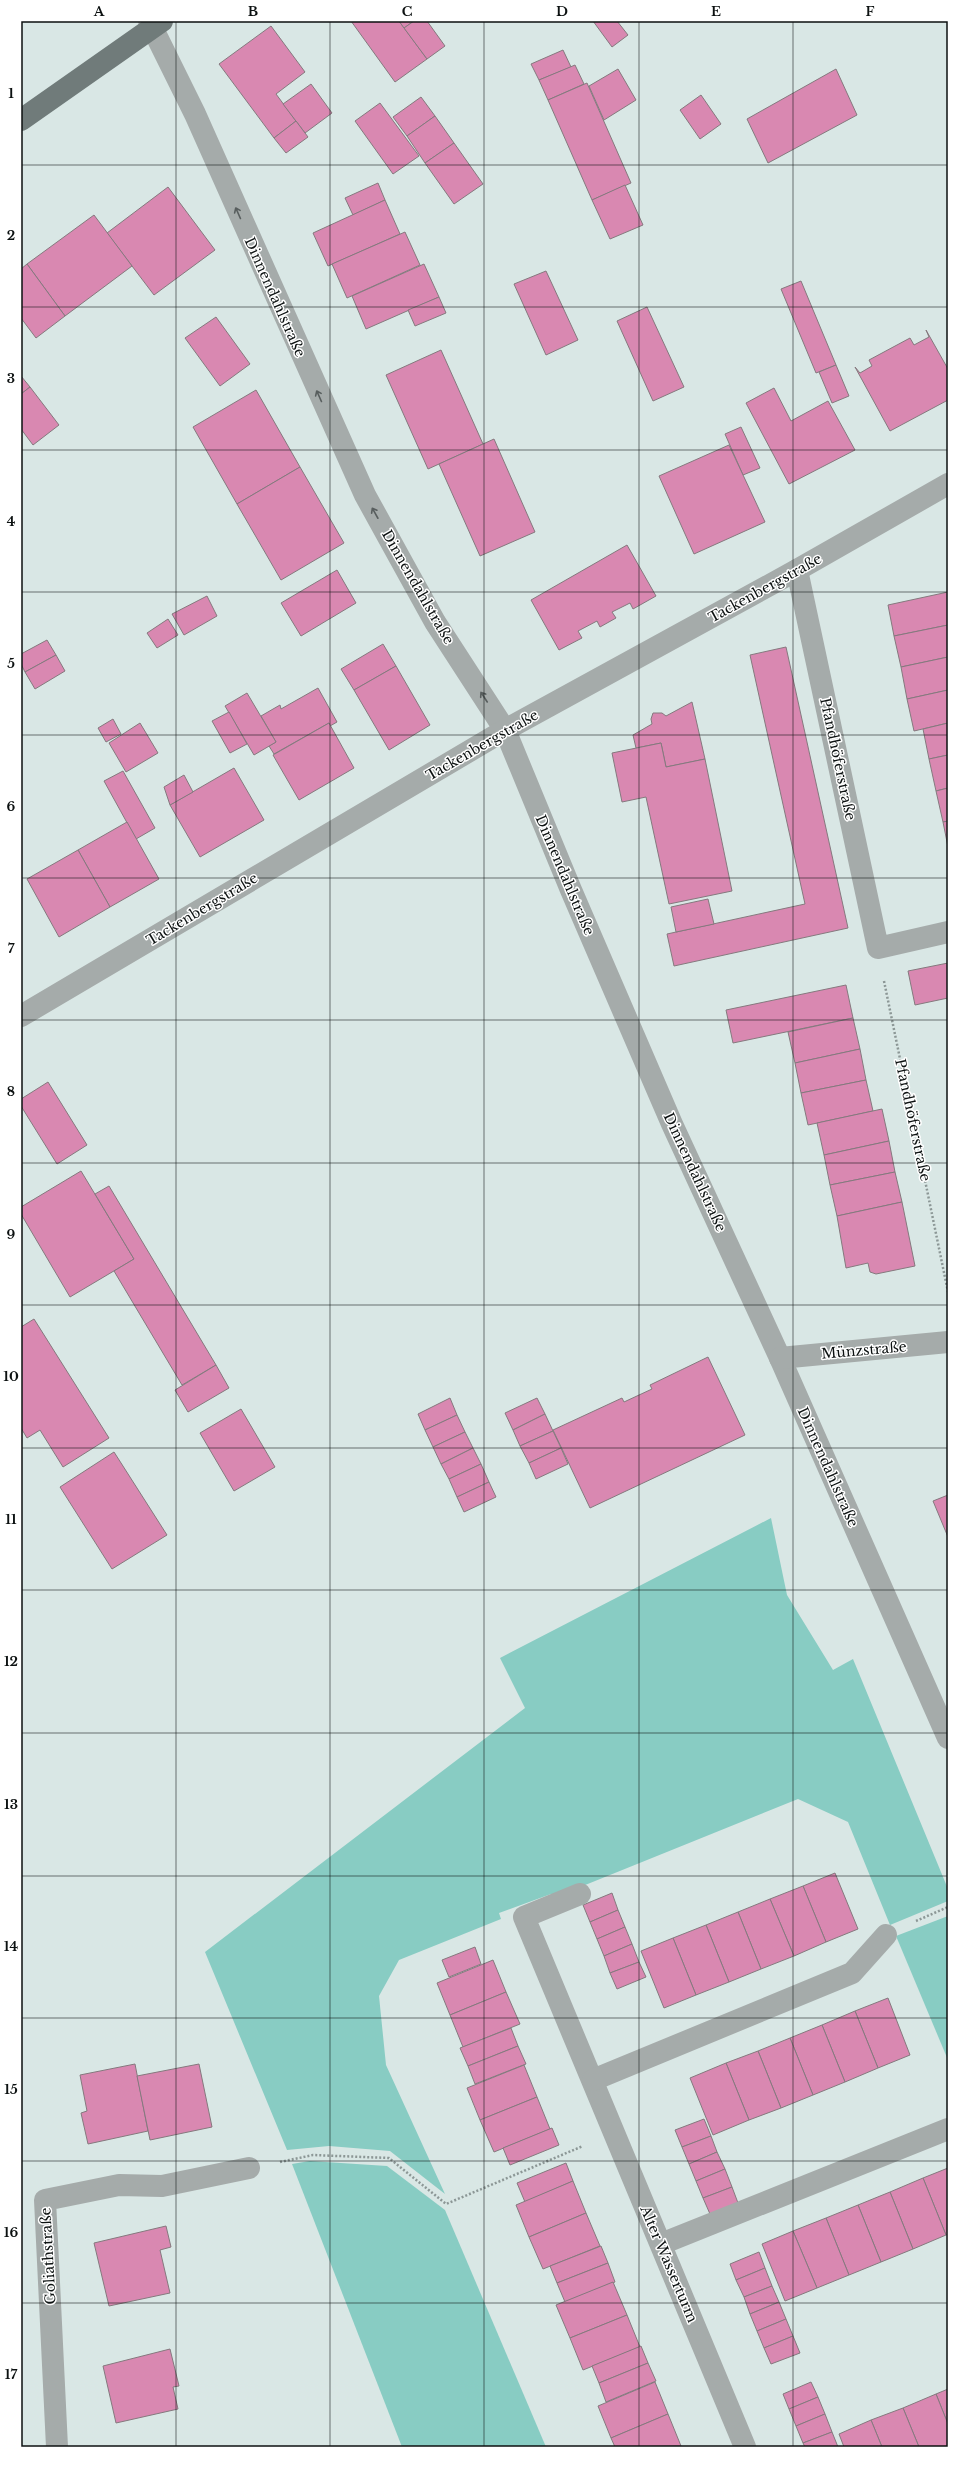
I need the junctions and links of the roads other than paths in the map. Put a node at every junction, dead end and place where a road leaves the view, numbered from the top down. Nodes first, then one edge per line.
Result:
1 (155, 23) edge
2 (21, 120) edge
3 (948, 484) edge
4 (798, 570) junction
5 (505, 730) junction
6 (948, 932) edge
7 (21, 1016) edge
8 (948, 1342) edge
9 (780, 1358) junction
10 (948, 1738) edge
11 (580, 1894) dead end
12 (886, 1935) dead end
13 (593, 2080) junction
14 (948, 2129) edge
15 (249, 2168) road end
16 (660, 2244) junction
17 (57, 2447) edge
18 (745, 2447) edge

1 - 2 main road
5 -> 1 street, Dinnendahlstraße
3 - 4 street, Tackenbergstraße
4 - 5 street, Tackenbergstraße
4 - 6 street, Pfandhöferstraße
5 - 7 street, Tackenbergstraße
5 - 9 street, Dinnendahlstraße
8 - 9 street, Münzstraße
9 - 10 street, Dinnendahlstraße
11 - 13 street, Alter Wasserturm
12 - 13 street
13 - 16 street, Alter Wasserturm
14 - 16 street
15 - 17 street, Goliathstraße
16 - 18 street, Alter Wasserturm

